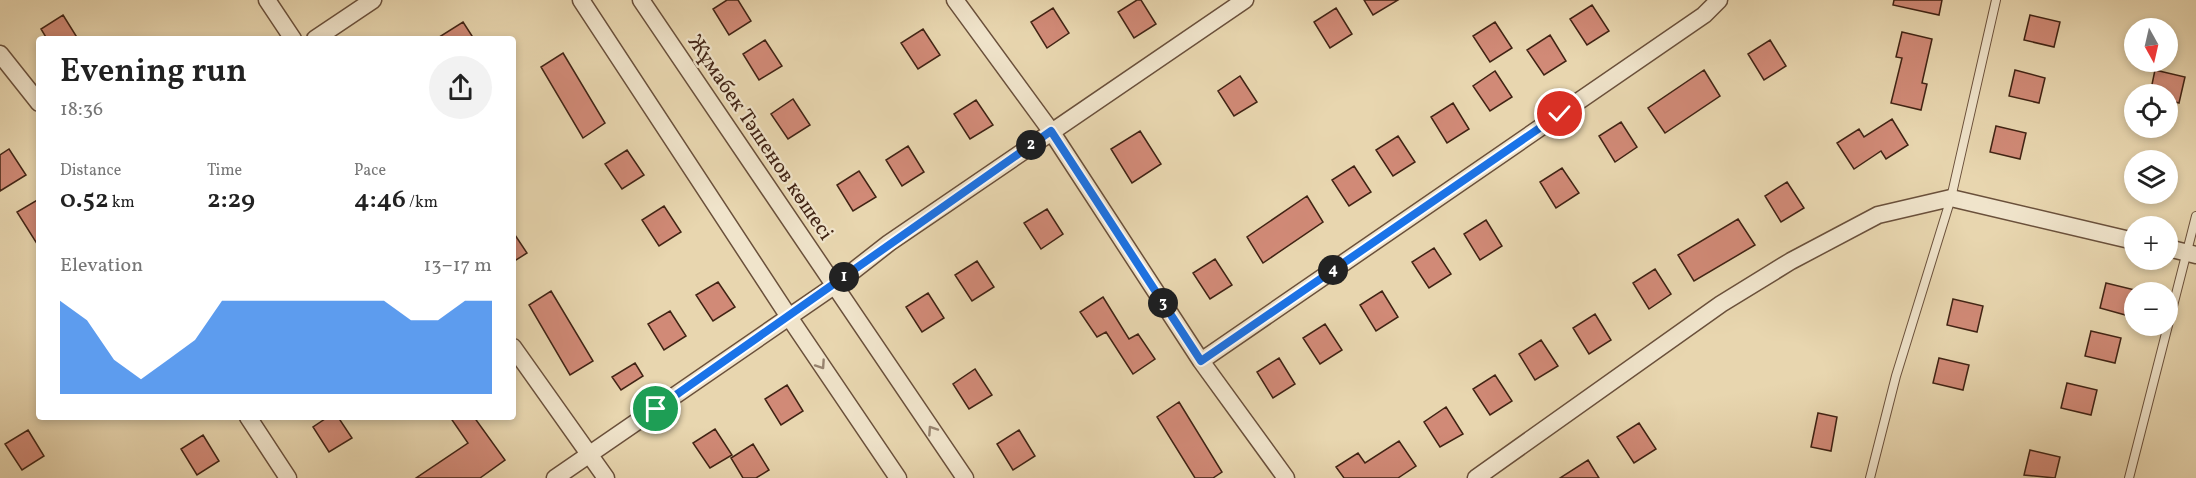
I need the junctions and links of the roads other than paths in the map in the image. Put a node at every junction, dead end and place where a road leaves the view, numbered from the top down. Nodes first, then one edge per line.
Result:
1 (267, 0) edge
2 (373, 0) edge
3 (581, 0) edge
4 (642, 0) edge
5 (955, 0) edge
6 (1245, 0) edge
7 (1719, 0) edge
8 (1996, 0) edge
9 (291, 36) edge
10 (319, 36) edge
11 (0, 54) edge
12 (36, 99) edge
13 (1051, 131) junction
14 (1951, 198) junction
15 (2196, 216) edge
16 (2124, 239) edge
17 (2192, 254) edge
18 (834, 286) junction
19 (789, 317) junction
20 (516, 350) edge
21 (1201, 361) junction
22 (250, 420) edge
23 (590, 454) junction
24 (288, 478) edge
25 (555, 478) edge
26 (606, 478) edge
27 (898, 478) edge
28 (965, 478) edge
29 (1286, 478) edge
30 (1476, 478) edge
31 (1870, 478) edge
32 (2129, 478) edge

1 - 9 street
2 - 10 street
3 - 19 street
4 - 18 street, Жұмабек Тәшенов көшесі
5 - 13 street
6 - 13 street
7 - 21 street
8 - 14 lane
11 - 12 street
13 - 18 street
13 - 21 street
14 - 16 street
14 - 30 street
14 - 31 lane
15 - 17 lane
17 - 32 lane
18 - 19 street
28 -> 18 street, Жұмабек Тәшенов көшесі
19 - 23 street
19 -> 27 street
20 - 23 street
21 - 29 street
22 - 24 street
23 - 25 street
23 - 26 street

